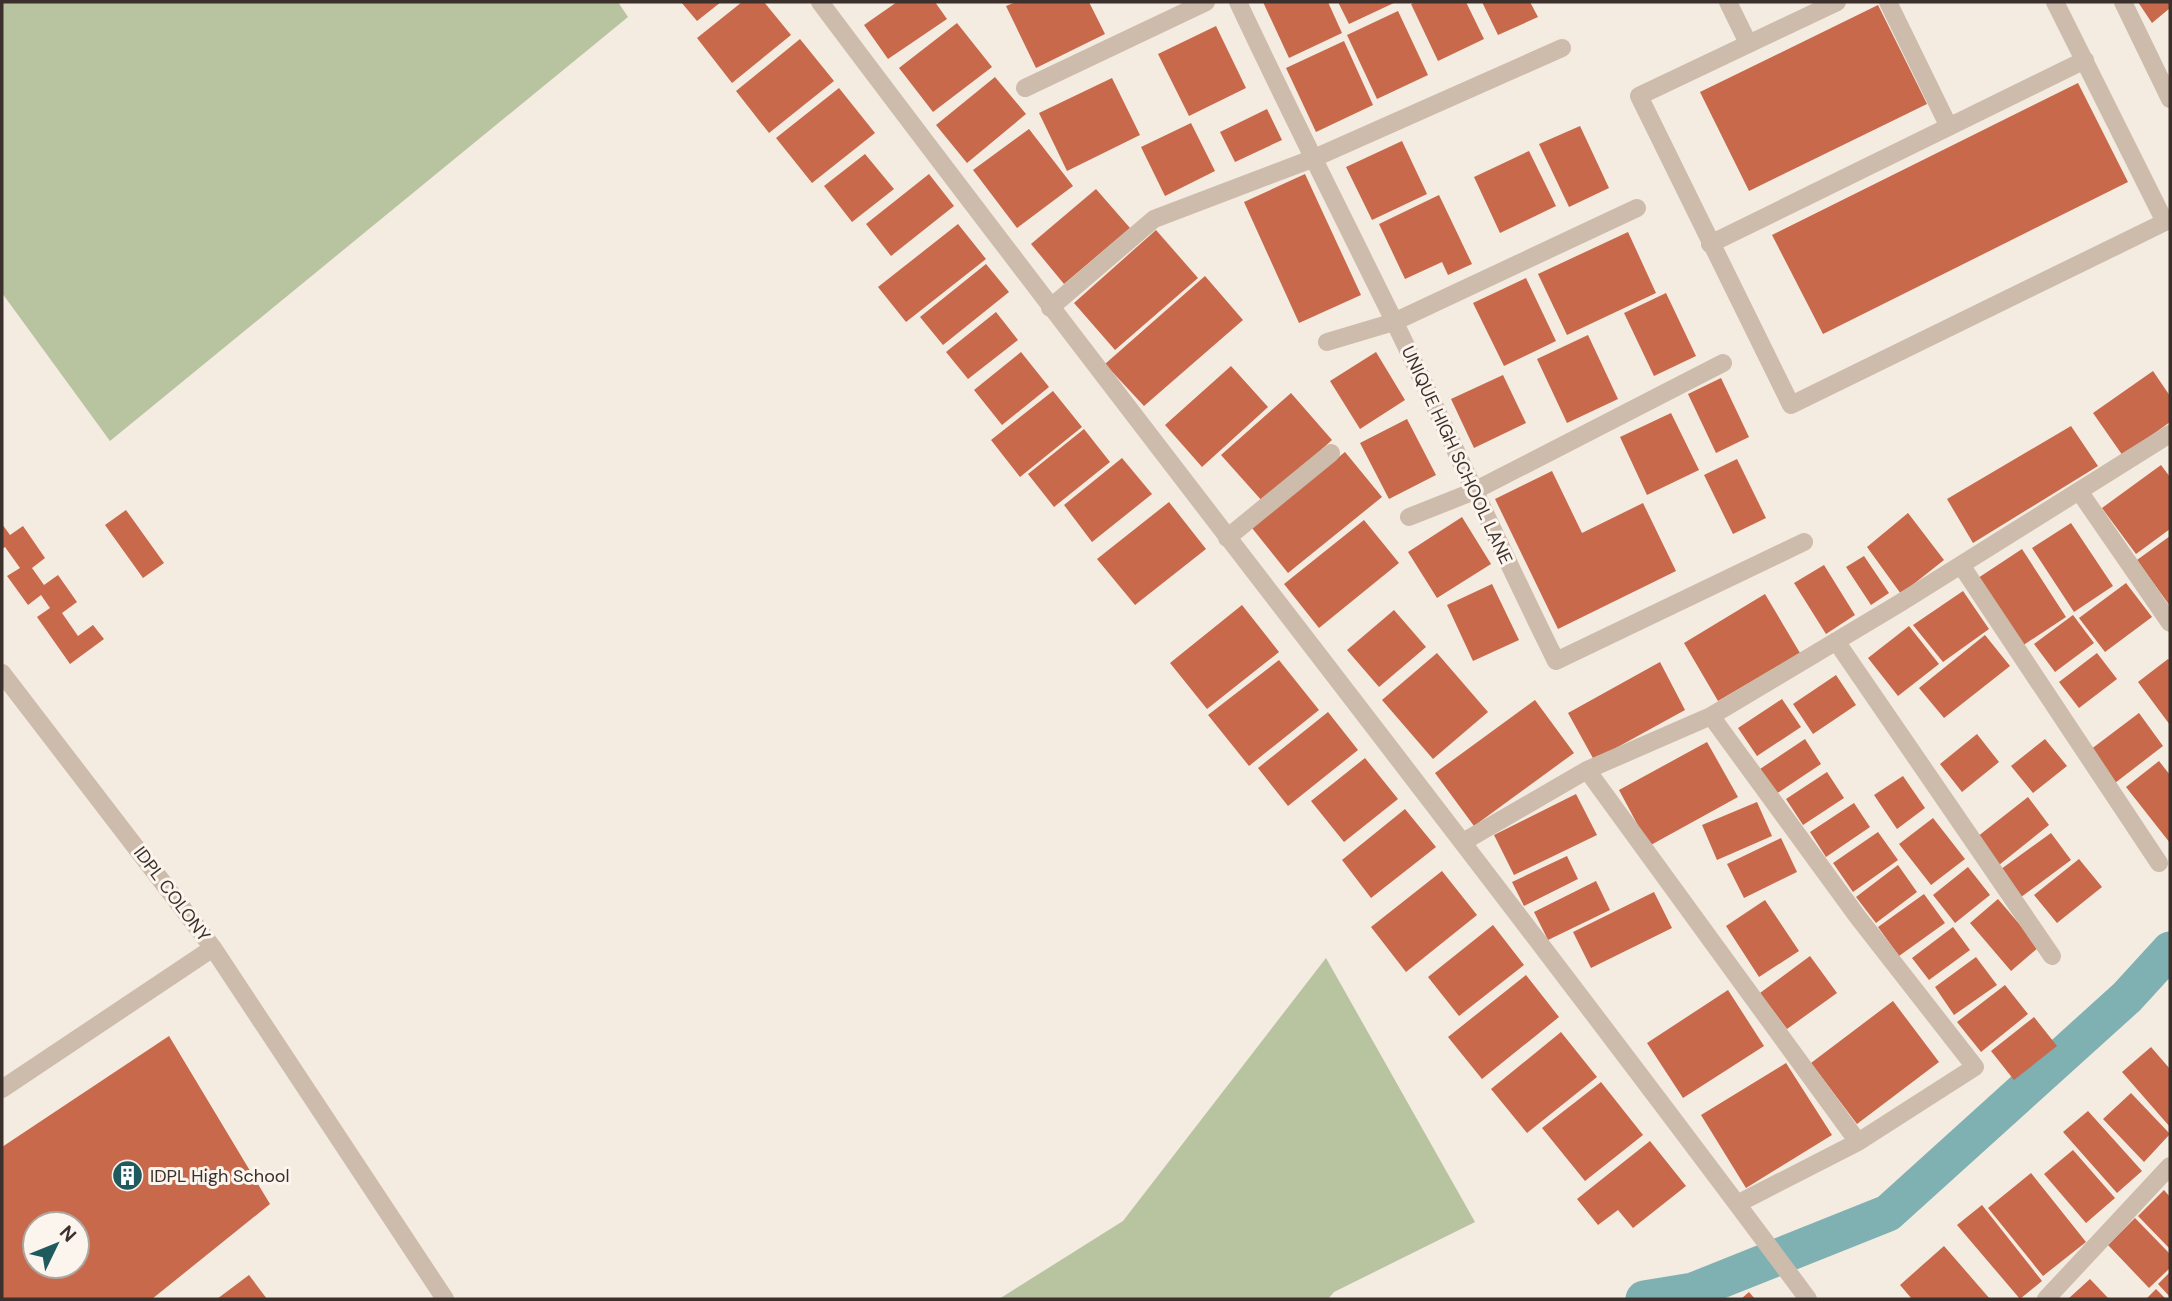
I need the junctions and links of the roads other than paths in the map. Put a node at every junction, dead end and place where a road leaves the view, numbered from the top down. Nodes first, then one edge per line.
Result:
1 (820, 2) edge
2 (1206, 2) edge
3 (1238, 2) edge
4 (1728, 2) edge
5 (1837, 2) edge
6 (1888, 2) edge
7 (2055, 2) edge
8 (2123, 2) edge
9 (1748, 43) junction
10 (1562, 48) dead end
11 (2085, 60) junction
12 (2165, 75) edge
13 (1025, 88) dead end
14 (2170, 99) edge
15 (1949, 127) junction
16 (1312, 159) junction
17 (1637, 208) dead end
18 (1710, 244) junction
19 (1049, 308) junction
20 (1394, 322) junction
21 (1327, 342) dead end
22 (1723, 363) dead end
23 (2170, 433) edge
24 (1331, 453) dead end
25 (2079, 491) junction
26 (1472, 492) junction
27 (1409, 517) dead end
28 (1227, 537) junction
29 (1804, 542) dead end
30 (1961, 565) junction
31 (2170, 623) edge
32 (1836, 641) junction
33 (2, 673) edge
34 (1711, 716) junction
35 (1587, 770) junction
36 (1463, 842) junction
37 (2159, 863) dead end
38 (213, 948) junction
39 (2053, 956) dead end
40 (2, 1089) edge
41 (1858, 1142) junction
42 (2170, 1166) edge
43 (1737, 1204) junction
44 (445, 1299) edge
45 (1808, 1299) edge
46 (2046, 1299) edge

1 - 19 street
2 - 13 street
3 - 16 street, UNIQUE HIGH SCHOOL LANE
4 - 9 street
5 - 9 street
6 - 15 street
7 - 11 street
8 - 12 street
9 - 18 street
10 - 16 street
11 - 15 street
11 - 18 street
12 - 14 street
15 - 18 street
16 - 19 street
16 - 20 street, UNIQUE HIGH SCHOOL LANE
17 - 20 street
19 - 28 street
20 - 21 street
20 - 26 street, UNIQUE HIGH SCHOOL LANE
22 - 26 street
23 - 25 street
24 - 28 street
25 - 30 street
25 - 31 street
26 - 27 street
26 - 29 street, UNIQUE HIGH SCHOOL LANE
28 - 36 street
30 - 32 street
30 - 37 street
32 - 34 street
32 - 39 street
33 - 38 street, IDPL COLONY
34 - 35 street
34 - 41 street
35 - 36 street
35 - 41 street
36 - 43 street
38 - 40 street, IDPL COLONY
38 - 44 street
41 - 43 street
42 - 46 street
43 - 45 street

